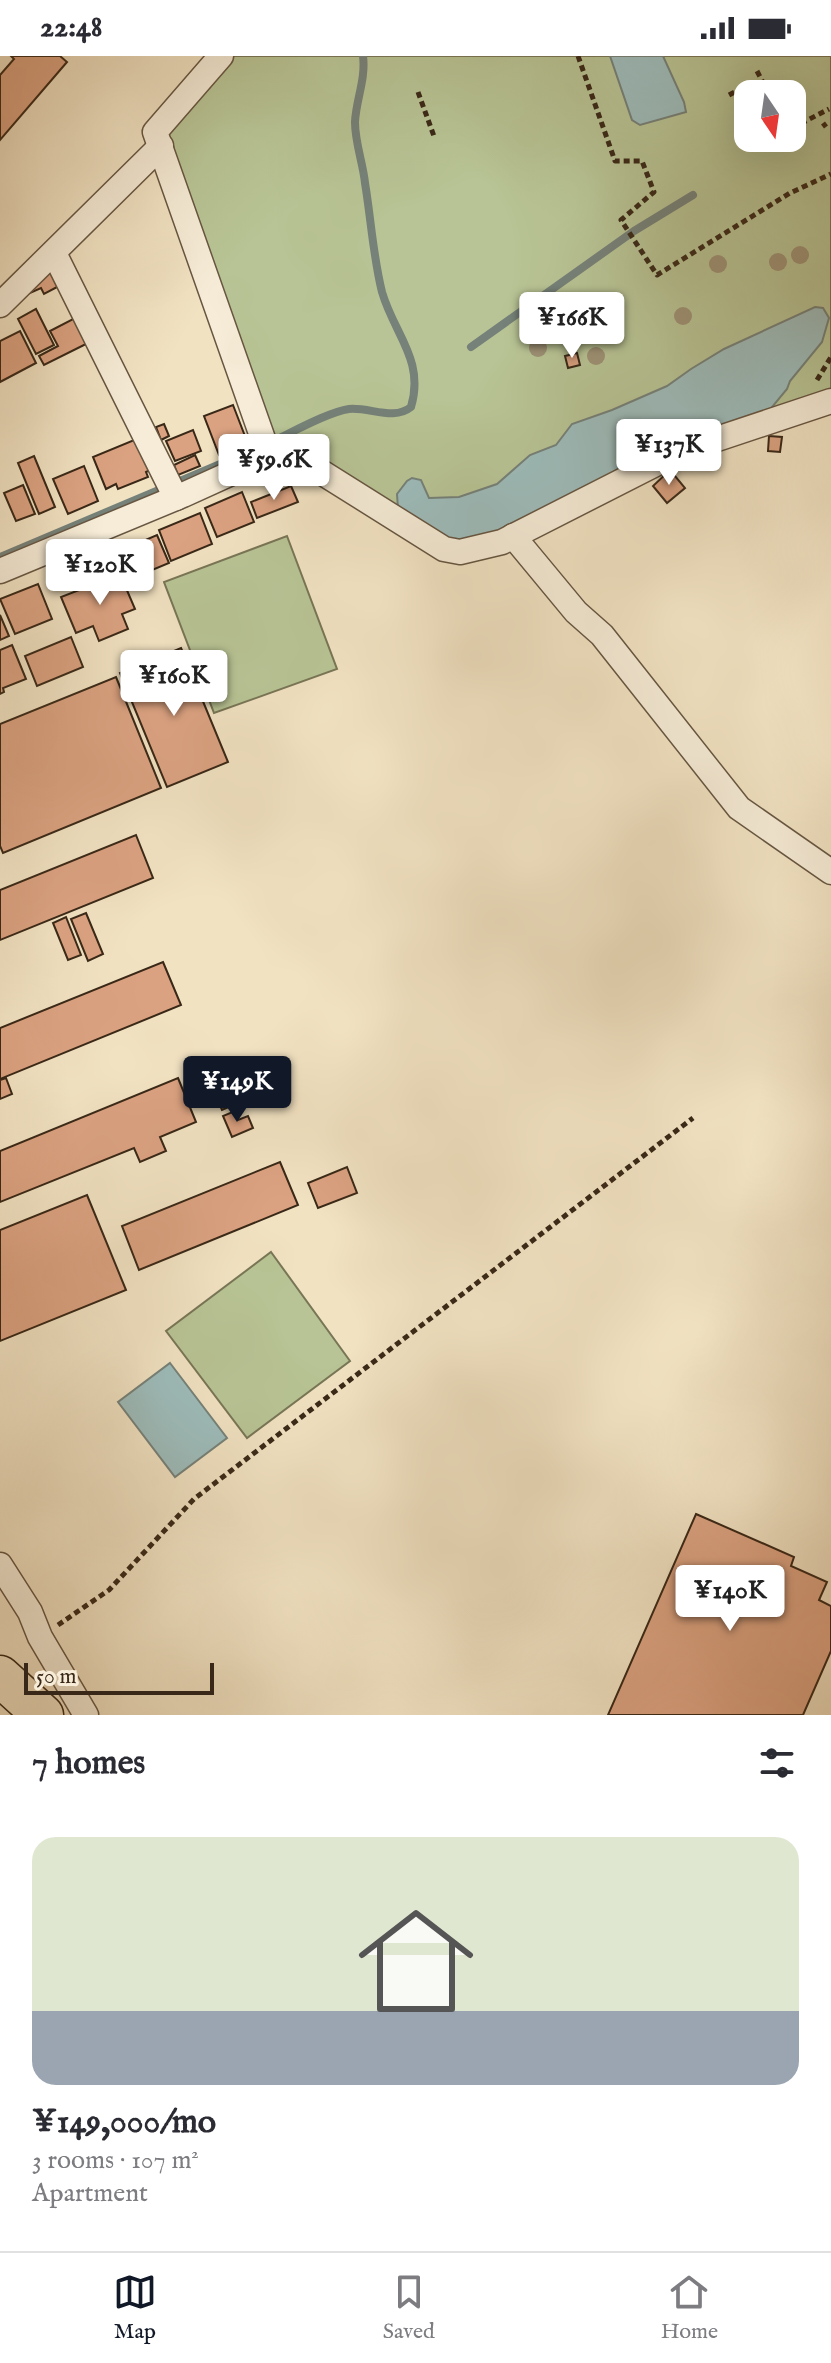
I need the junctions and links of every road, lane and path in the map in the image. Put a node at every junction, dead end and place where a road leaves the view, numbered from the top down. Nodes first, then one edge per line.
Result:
1 (221, 56) edge
2 (578, 56) edge
3 (757, 71) dead end
4 (762, 80) edge
5 (418, 92) dead end
6 (734, 92) edge
7 (729, 95) dead end
8 (829, 109) dead end
9 (806, 121) edge
10 (435, 139) dead end
11 (161, 146) junction
12 (831, 174) edge
13 (54, 253) junction
14 (0, 305) edge
15 (831, 401) edge
16 (269, 456) junction
17 (175, 497) junction
18 (513, 536) junction
19 (0, 571) edge
20 (831, 872) edge
21 (693, 1118) dead end
22 (0, 1565) edge
23 (40, 1637) junction
24 (0, 1676) edge
25 (43, 1715) edge
26 (86, 1715) edge

1 - 11 street
2 - 12 path
3 - 4 path
5 - 10 path
6 - 7 path
8 - 9 path
11 - 13 street
11 - 16 street
13 - 14 street
13 - 17 street
15 - 18 street
16 - 17 street
16 - 18 street
17 - 19 street
18 - 20 street
21 - 23 path
22 - 23 street
23 - 26 street
24 - 25 main road

